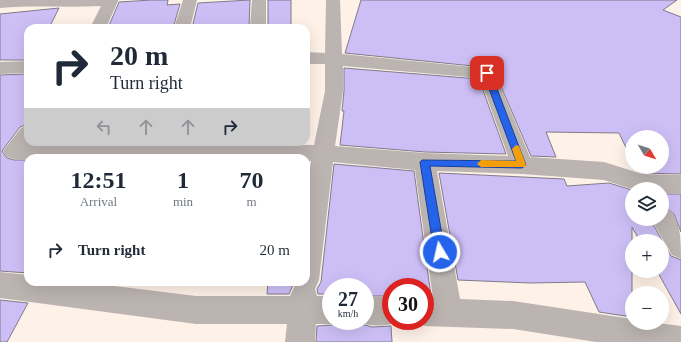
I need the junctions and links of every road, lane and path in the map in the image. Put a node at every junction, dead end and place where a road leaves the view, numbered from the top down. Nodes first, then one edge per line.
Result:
1 (118, 0) edge
2 (190, 0) edge
3 (259, 0) edge
4 (332, 0) edge
5 (34, 1) edge
6 (0, 3) edge
7 (101, 24) edge
8 (183, 24) edge
9 (258, 24) edge
10 (310, 58) edge
11 (333, 58) junction
12 (24, 67) edge
13 (0, 68) edge
14 (24, 138) edge
15 (323, 153) junction
16 (425, 162) junction
17 (522, 165) junction
18 (633, 182) edge
19 (681, 184) edge
20 (669, 185) edge
21 (668, 226) edge
22 (681, 247) edge
23 (310, 251) edge
24 (0, 285) edge
25 (305, 286) edge
26 (302, 310) junction
27 (322, 310) edge
28 (437, 312) edge
29 (681, 341) edge
30 (300, 342) edge

1 - 5 street
1 - 7 street
2 - 8 street
3 - 9 street
4 - 11 street
5 - 6 street
10 - 11 street
11 - 15 street
11 - 17 street
12 - 13 street
14 - 15 street
15 - 16 street
15 - 23 street
16 - 17 street
16 - 28 street
17 - 18 street
19 - 20 street
21 - 22 street
24 - 26 street
25 - 26 street
26 - 27 street
26 - 30 street
28 - 29 street

